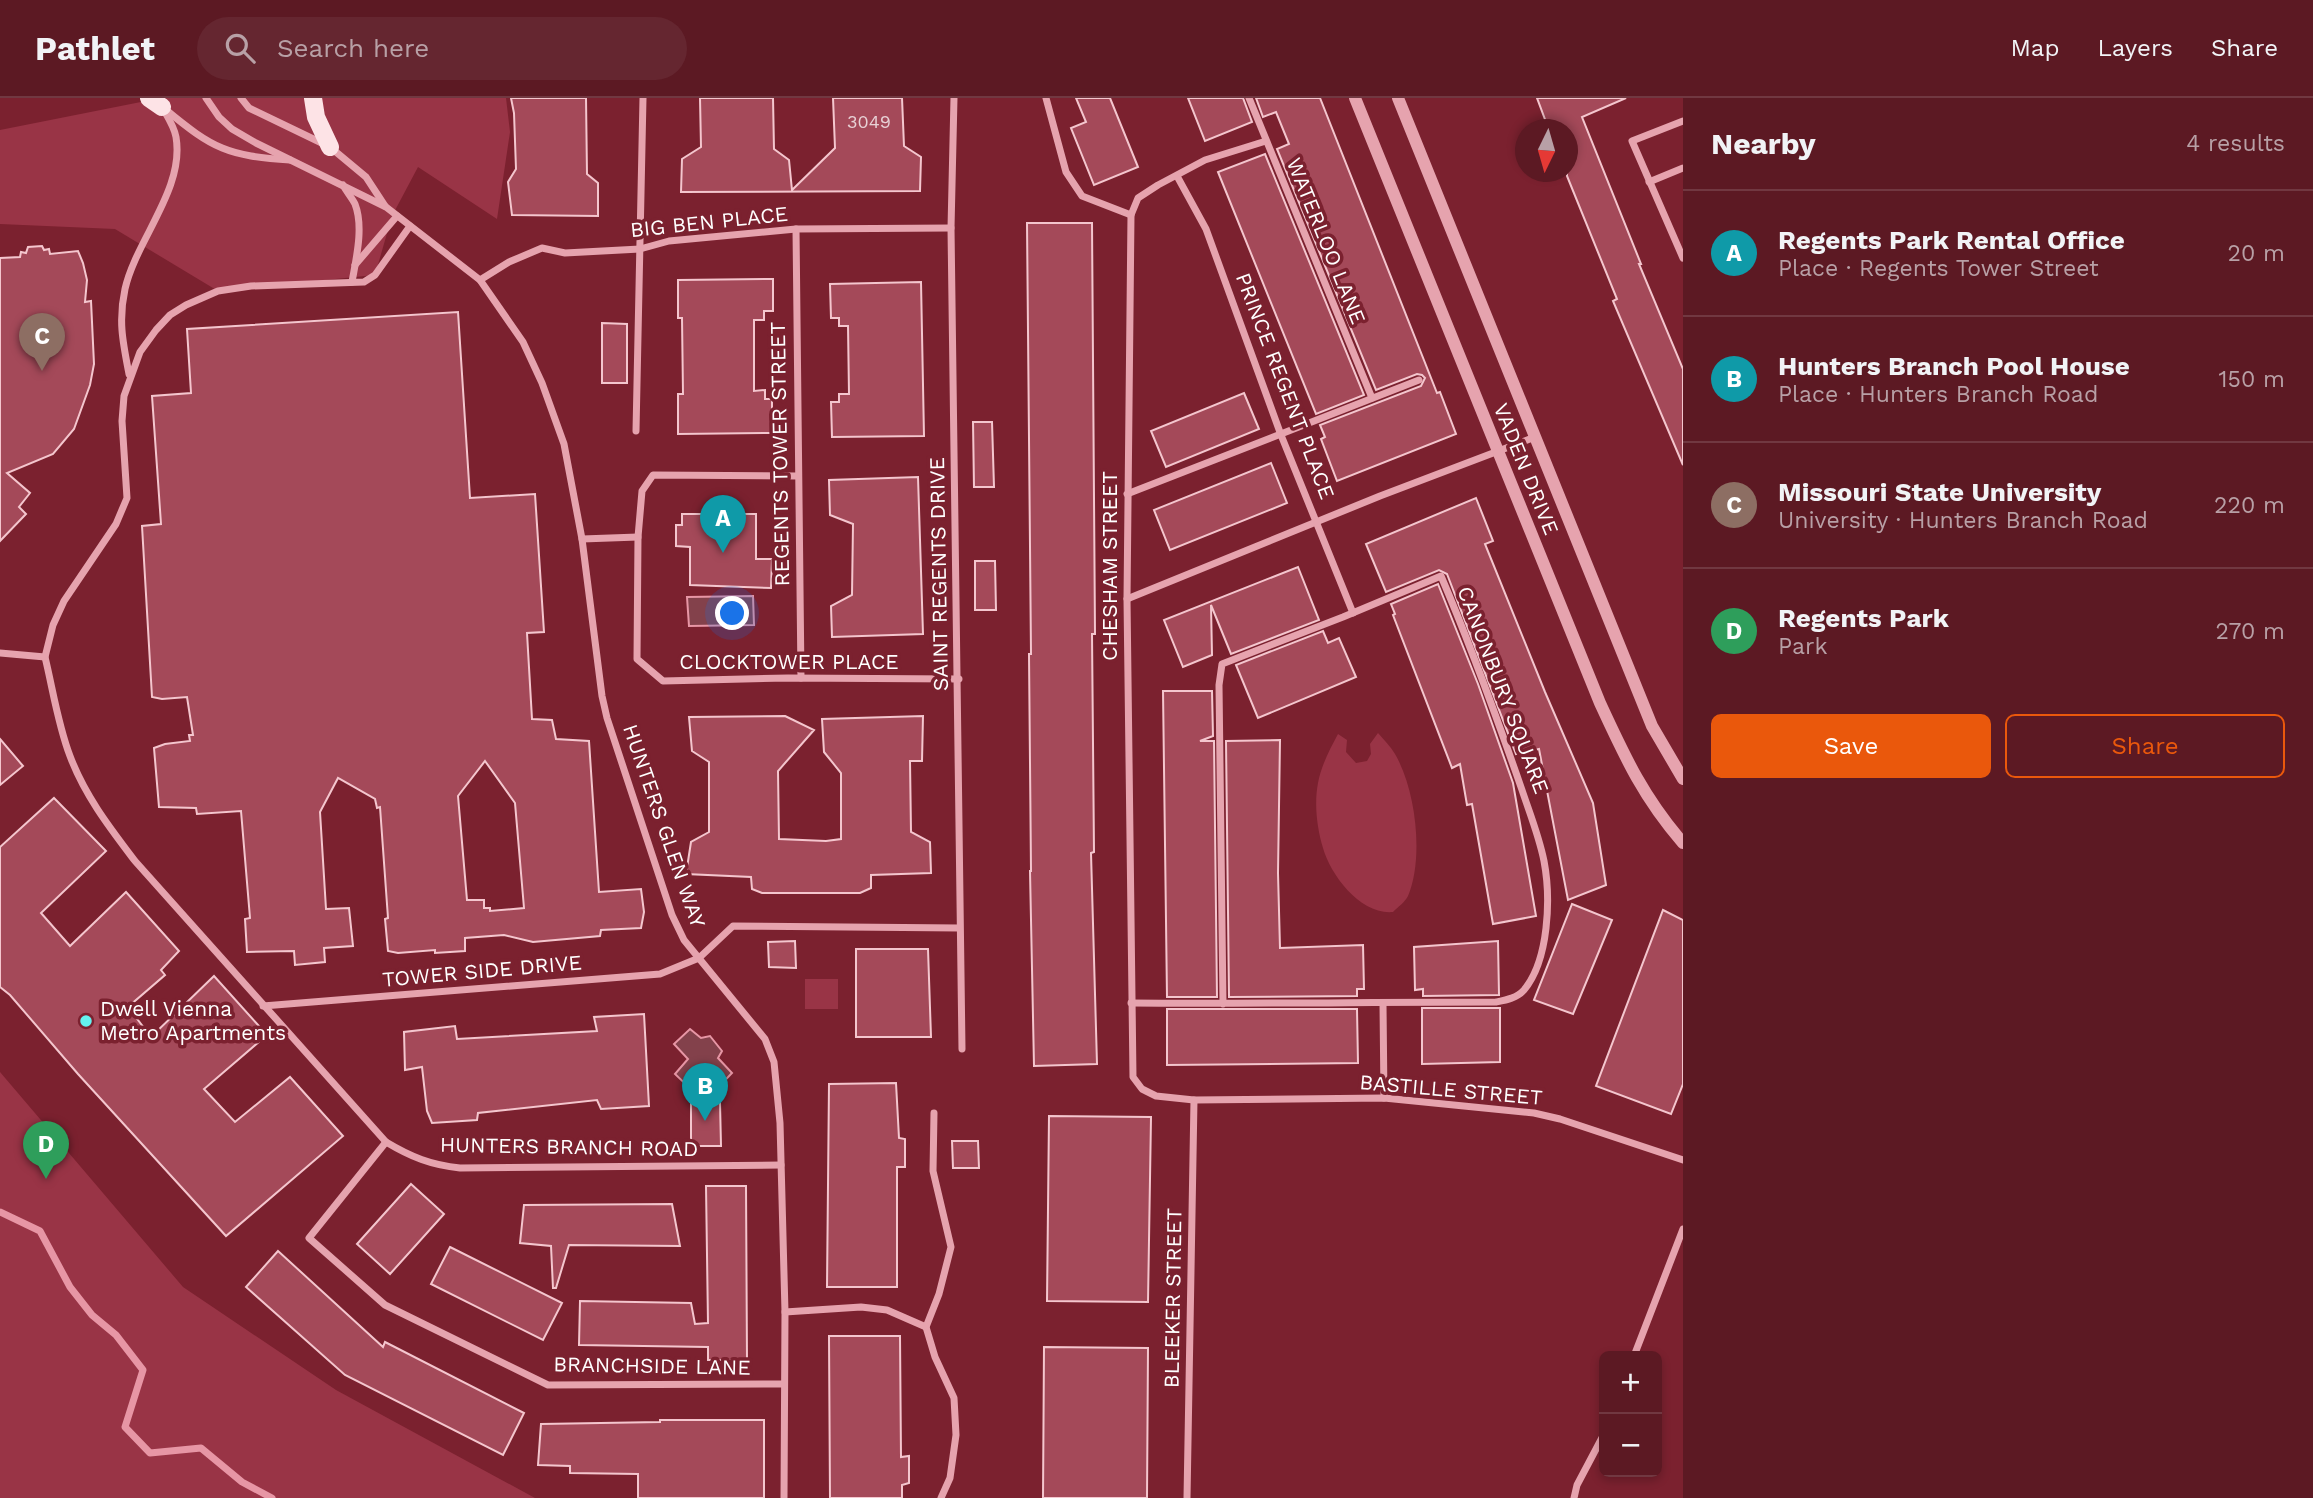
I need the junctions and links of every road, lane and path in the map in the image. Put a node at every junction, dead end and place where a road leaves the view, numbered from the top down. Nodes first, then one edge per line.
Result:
1 (206, 98) edge
2 (241, 98) edge
3 (313, 98) edge
4 (643, 98) edge
5 (954, 98) edge
6 (1046, 98) edge
7 (1249, 98) edge
8 (1355, 98) edge
9 (1398, 98) edge
10 (155, 102) edge
11 (1683, 121) edge
12 (1266, 141) junction
13 (330, 147) junction
14 (293, 160) junction
15 (1683, 168) edge
16 (1177, 176) junction
17 (1649, 182) junction
18 (342, 184) junction
19 (386, 207) junction
20 (1131, 215) junction
21 (397, 216) junction
22 (410, 226) junction
23 (951, 228) junction
24 (796, 229) junction
25 (640, 249) junction
26 (1683, 258) edge
27 (355, 265) junction
28 (480, 280) junction
29 (352, 282) junction
30 (130, 376) junction
31 (1419, 380) dead end
32 (1372, 398) junction
33 (636, 431) dead end
34 (1281, 435) junction
35 (1535, 437) junction
36 (1498, 450) junction
37 (798, 476) junction
38 (1127, 494) junction
39 (1318, 523) junction
40 (638, 537) junction
41 (582, 539) junction
42 (1127, 598) junction
43 (1353, 613) junction
44 (0, 653) edge
45 (45, 657) junction
46 (801, 678) junction
47 (958, 679) junction
48 (1683, 779) edge
49 (1683, 843) edge
50 (959, 928) junction
51 (699, 958) junction
52 (1131, 1003) junction
53 (1223, 1004) junction
54 (1383, 1004) junction
55 (263, 1006) junction
56 (962, 1049) dead end
57 (1133, 1077) joint
58 (1384, 1098) junction
59 (1194, 1100) junction
60 (934, 1113) dead end
61 (386, 1142) junction
62 (1683, 1160) edge
63 (781, 1165) junction
64 (1683, 1229) edge
65 (785, 1312) junction
66 (926, 1327) junction
67 (1636, 1351) edge
68 (783, 1384) junction
69 (1599, 1443) edge
70 (784, 1498) edge
71 (941, 1498) edge
72 (1187, 1498) edge
73 (1574, 1498) edge

1 - 14 street, HUNTERS GLEN WAY
2 - 13 street, HUNTERS GLEN WAY
3 - 13 main road
4 - 25 street
5 - 23 street, SAINT REGENTS DRIVE
6 - 20 street
7 - 12 street, WATERLOO LANE
8 - 36 street, VADEN DRIVE
9 - 35 street, VADEN DRIVE
10 - 14 street, HUNTERS GLEN WAY
10 - 30 street, HUNTERS BRANCH ROAD
11 - 17 street
12 - 16 street
12 - 32 street, WATERLOO LANE
13 - 19 street, HUNTERS GLEN WAY
14 - 18 street, HUNTERS GLEN WAY
15 - 17 street
16 - 20 street
16 - 34 street, PRINCE REGENT PLACE
17 - 26 street
18 - 19 street, HUNTERS GLEN WAY
18 - 27 street
19 - 21 street, HUNTERS GLEN WAY
20 - 38 street, CHESHAM STREET
21 - 22 street, HUNTERS GLEN WAY
21 - 27 street
22 - 28 street, HUNTERS GLEN WAY
22 - 29 street, HUNTERS BRANCH ROAD
23 - 24 street, BIG BEN PLACE
23 - 47 street, SAINT REGENTS DRIVE
24 - 25 street, BIG BEN PLACE
24 - 37 street, REGENTS TOWER STREET
25 - 28 street, BIG BEN PLACE
25 - 33 street
27 - 29 street
28 - 41 street, HUNTERS GLEN WAY
29 - 30 street, HUNTERS BRANCH ROAD
30 - 45 street, HUNTERS BRANCH ROAD
31 - 32 street
32 - 34 street
34 - 38 street
34 - 39 street, PRINCE REGENT PLACE
35 - 36 street
35 - 48 street, VADEN DRIVE
36 - 39 street
36 - 49 street, VADEN DRIVE
37 - 40 street
37 - 46 street, REGENTS TOWER STREET
38 - 42 street, CHESHAM STREET
39 - 42 street
39 - 43 street, PRINCE REGENT PLACE
40 - 41 street
40 - 46 street, CLOCKTOWER PLACE
41 - 51 street, HUNTERS GLEN WAY
42 - 52 street, CHESHAM STREET
43 - 53 street, CANONBURY SQUARE
43 - 54 street, CANONBURY SQUARE
44 - 45 street
45 - 55 street, HUNTERS BRANCH ROAD
46 - 47 street, CLOCKTOWER PLACE
47 - 50 street, SAINT REGENTS DRIVE
50 - 51 street
50 - 56 street, SAINT REGENTS DRIVE
51 - 55 street, TOWER SIDE DRIVE
51 - 63 street, HUNTERS GLEN WAY
52 - 53 street, CANONBURY SQUARE
52 - 57 street, CHESHAM STREET
53 - 54 street, CANONBURY SQUARE
54 - 58 street
55 - 61 street, HUNTERS BRANCH ROAD
57 - 59 street, BASTILLE STREET
58 - 59 street, BASTILLE STREET
58 - 62 street, BASTILLE STREET
59 - 72 street, BLEEKER STREET
60 - 66 street
61 - 63 street, HUNTERS BRANCH ROAD
61 - 68 street, BRANCHSIDE LANE
63 - 65 street, HUNTERS GLEN WAY
64 - 67 street
65 - 66 street
65 - 68 street, HUNTERS GLEN WAY
66 - 71 street
68 - 70 street, HUNTERS GLEN WAY
69 - 73 street

